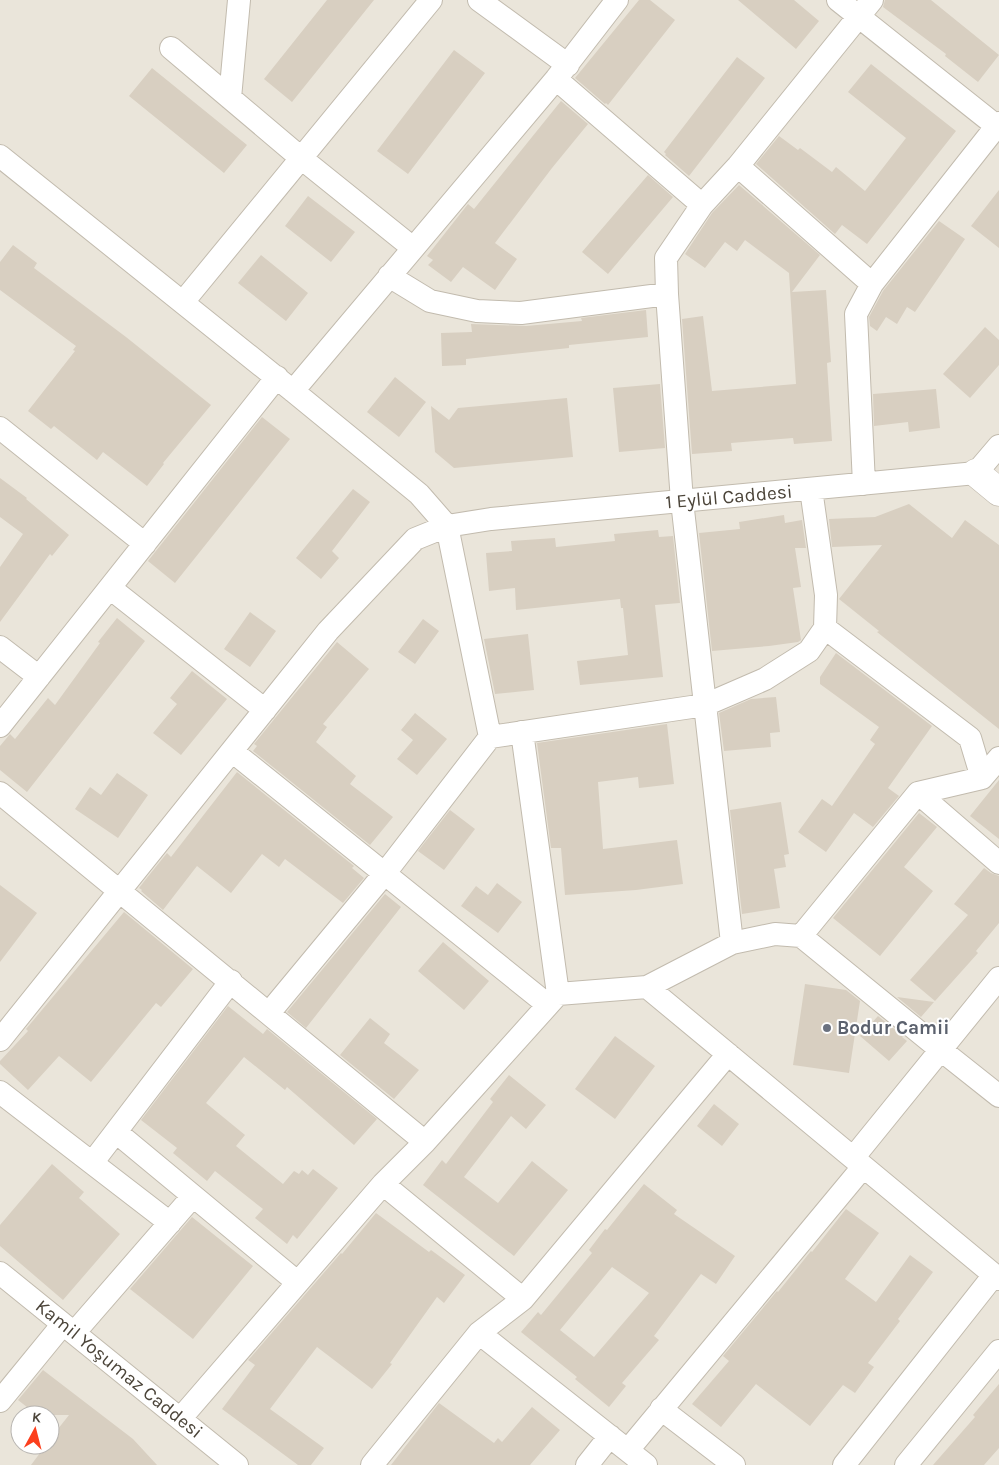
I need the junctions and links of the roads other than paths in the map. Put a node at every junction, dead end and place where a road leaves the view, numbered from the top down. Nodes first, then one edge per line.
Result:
1 (239, 0) edge
2 (431, 0) edge
3 (479, 0) edge
4 (617, 0) edge
5 (838, 0) edge
6 (866, 8) edge
7 (171, 48) dead end
8 (562, 72) junction
9 (230, 98) junction
10 (998, 126) edge
11 (0, 156) edge
12 (301, 158) junction
13 (738, 166) junction
14 (702, 205) junction
15 (413, 248) junction
16 (389, 276) junction
17 (872, 284) junction
18 (667, 294) junction
19 (183, 302) junction
20 (285, 384) junction
21 (0, 428) edge
22 (999, 446) edge
23 (976, 474) junction
24 (864, 484) junction
25 (811, 489) junction
26 (999, 492) edge
27 (682, 501) junction
28 (447, 526) junction
29 (145, 544) junction
30 (110, 588) junction
31 (825, 628) junction
32 (0, 647) edge
33 (39, 677) junction
34 (705, 705) junction
35 (265, 710) junction
36 (0, 726) edge
37 (522, 732) junction
38 (490, 737) junction
39 (232, 751) junction
40 (999, 758) edge
41 (982, 778) junction
42 (0, 793) edge
43 (918, 793) junction
44 (999, 863) edge
45 (384, 873) junction
46 (120, 891) junction
47 (801, 936) junction
48 (732, 943) junction
49 (999, 978) edge
50 (231, 981) junction
51 (647, 987) junction
52 (553, 999) junction
53 (269, 1013) junction
54 (0, 1040) edge
55 (941, 1050) junction
56 (728, 1054) junction
57 (0, 1092) edge
58 (999, 1096) edge
59 (116, 1132) junction
60 (425, 1142) junction
61 (858, 1162) junction
62 (92, 1163) junction
63 (383, 1184) junction
64 (193, 1196) junction
65 (170, 1223) junction
66 (0, 1274) edge
67 (996, 1277) edge
68 (297, 1282) junction
69 (523, 1299) junction
70 (69, 1329) junction
71 (478, 1333) junction
72 (999, 1351) edge
73 (0, 1401) edge
74 (662, 1409) junction
75 (180, 1419) junction
76 (610, 1436) junction
77 (628, 1450) junction
78 (237, 1465) edge
79 (372, 1465) edge
80 (587, 1465) edge
81 (646, 1465) edge
82 (734, 1465) edge
83 (844, 1465) edge
84 (906, 1465) edge

1 - 9 street
2 - 12 street
3 - 8 street
4 - 8 street
5 - 6 street
6 - 10 street
6 - 13 street
7 - 9 street
8 - 14 street
8 - 15 street
9 - 12 street
10 - 17 street
11 - 19 street
12 - 15 street
12 - 19 street
13 - 14 street
13 - 17 street
14 - 18 street
15 - 16 street
16 - 18 street
16 - 20 street
17 - 24 street
18 - 27 street
19 - 20 street
20 - 28 street
20 - 29 street
21 - 29 street
22 - 23 street
23 - 24 street, 1 Eylül Caddesi
23 - 26 street
24 - 25 street, 1 Eylül Caddesi
25 - 27 street, 1 Eylül Caddesi
25 - 31 street
27 - 28 street, 1 Eylül Caddesi
27 - 34 street
28 - 35 street, 1 Eylül Caddesi
28 - 38 street
29 - 30 street
30 - 33 street
30 - 35 street
31 - 34 street
31 - 41 street
32 - 33 street
33 - 36 street
34 - 37 street
34 - 48 street
35 - 39 street, 1 Eylül Caddesi
37 - 38 street
37 - 52 street
38 - 45 street
39 - 45 street
39 - 46 street, 1 Eylül Caddesi
40 - 41 street
41 - 43 street
42 - 46 street
43 - 44 street
43 - 47 street
45 - 52 street
45 - 53 street
46 - 50 street
46 - 54 street, 1 Eylül Caddesi
47 - 48 street
47 - 55 street
48 - 51 street
49 - 55 street
50 - 53 street
50 - 59 street
51 - 52 street
51 - 56 street
52 - 60 street
53 - 60 street
55 - 58 street
55 - 61 street
56 - 61 street
56 - 69 street
57 - 62 street
59 - 62 street
59 - 64 street
60 - 63 street
61 - 67 street
61 - 74 street
62 - 65 street
63 - 68 street
63 - 69 street
64 - 65 street
64 - 68 street
65 - 70 street
66 - 70 street, Kamil Yoşumaz Caddesi
67 - 83 street
68 - 75 street
69 - 71 street
70 - 73 street
70 - 75 street, Kamil Yoşumaz Caddesi
71 - 76 street
71 - 79 street
72 - 84 street
74 - 77 street
74 - 82 street
75 - 78 street, Kamil Yoşumaz Caddesi
76 - 77 street
76 - 80 street
77 - 81 street

